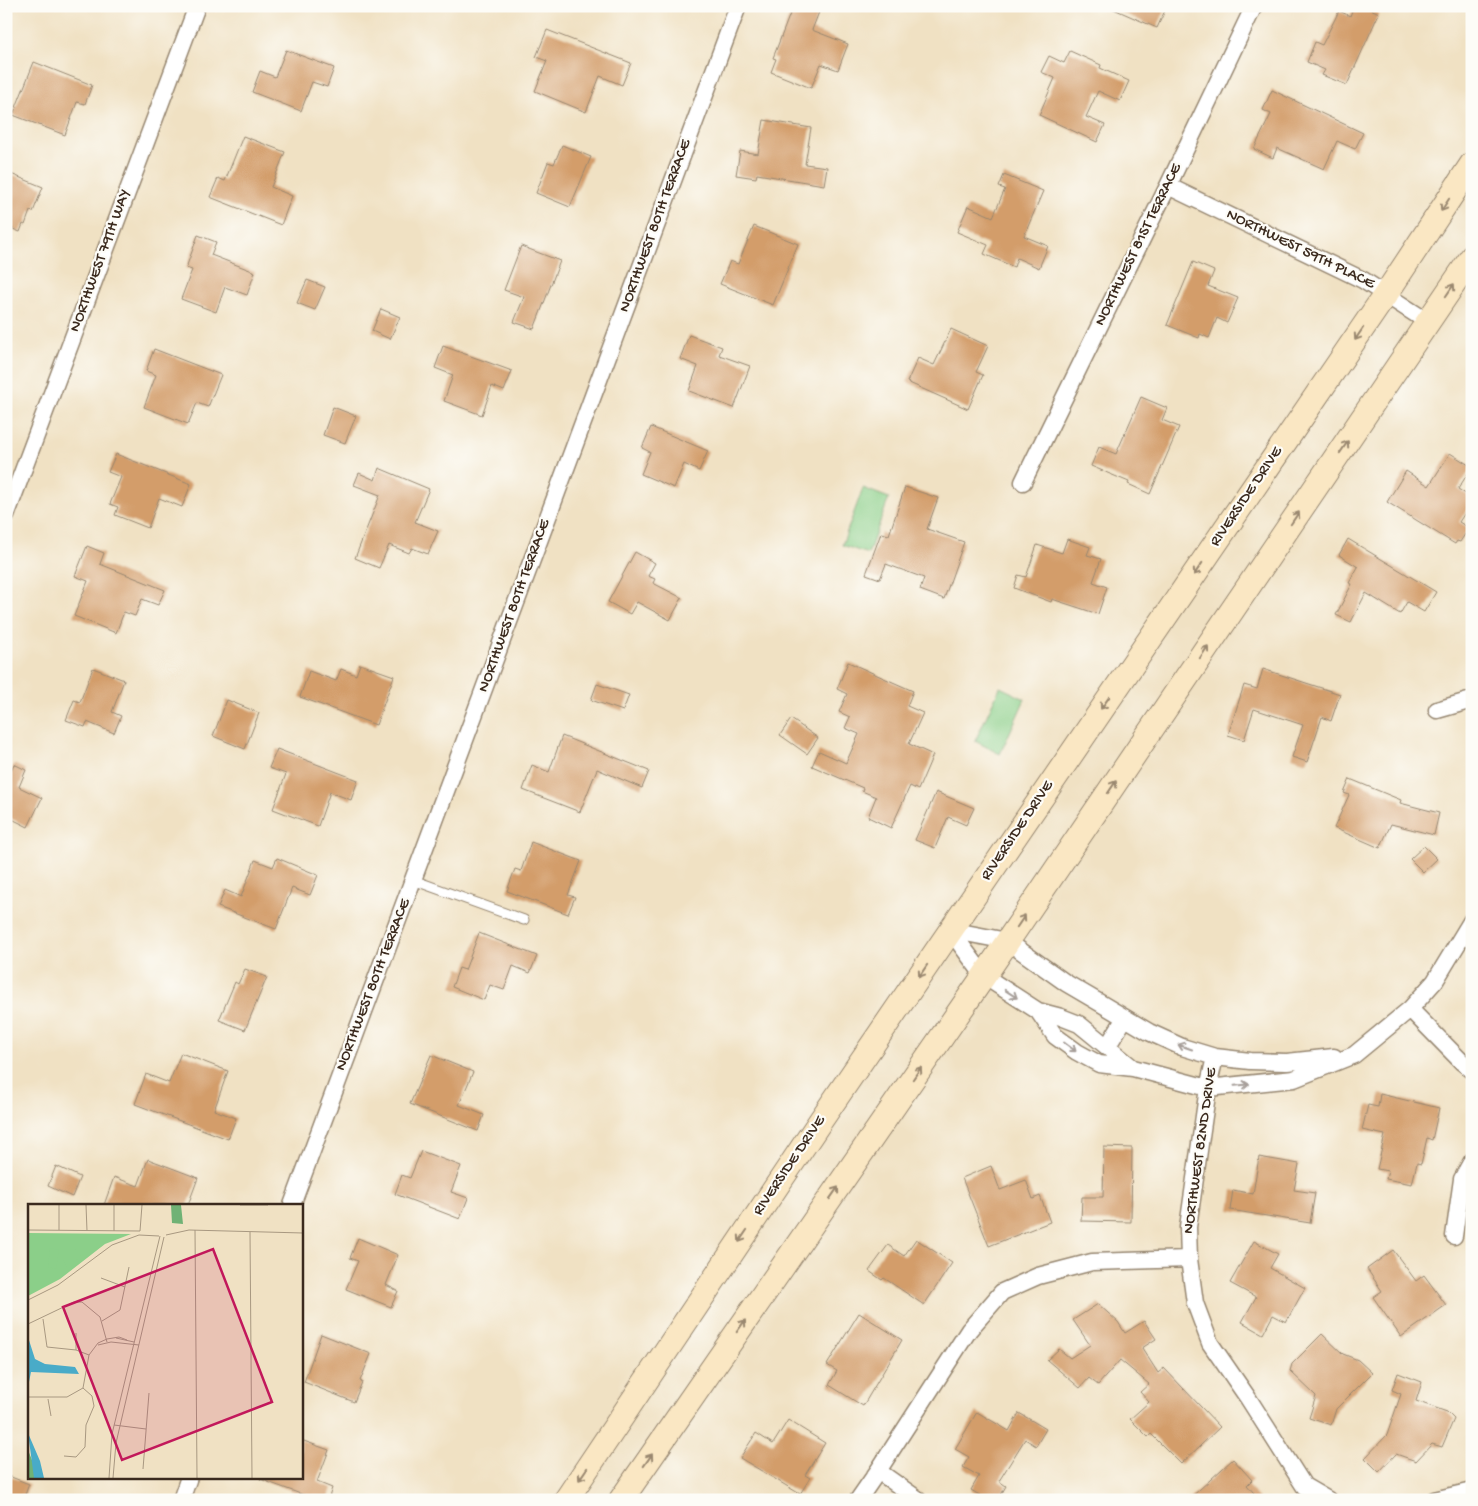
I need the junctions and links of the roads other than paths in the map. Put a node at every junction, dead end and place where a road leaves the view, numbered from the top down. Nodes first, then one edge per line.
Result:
1 (196, 6) edge
2 (738, 6) edge
3 (1254, 6) edge
4 (1472, 164) edge
5 (1168, 186) junction
6 (1472, 257) edge
7 (1386, 294) junction
8 (1428, 322) junction
9 (1023, 482) dead end
10 (6, 516) edge
11 (1472, 700) edge
12 (1437, 710) dead end
13 (413, 880) junction
14 (524, 920) dead end
15 (1472, 920) edge
16 (950, 930) junction
17 (1007, 941) junction
18 (984, 976) junction
19 (1410, 1009) junction
20 (1038, 1011) junction
21 (1125, 1018) junction
22 (1106, 1046) junction
23 (1354, 1055) junction
24 (1215, 1057) junction
25 (1133, 1068) junction
26 (1472, 1070) edge
27 (1208, 1088) junction
28 (1472, 1161) edge
29 (292, 1204) edge
30 (1454, 1236) dead end
31 (1189, 1259) junction
32 (878, 1471) junction
33 (189, 1478) edge
34 (1472, 1492) edge
35 (181, 1500) edge
36 (566, 1500) edge
37 (621, 1500) edge
38 (858, 1500) edge
39 (919, 1500) edge
40 (1328, 1500) edge
41 (1434, 1500) edge

1 - 10 street, NORTHWEST 79TH WAY
2 - 13 street, NORTHWEST 80TH TERRACE
3 - 5 street, NORTHWEST 81ST TERRACE
4 -> 7 street, RIVERSIDE DRIVE
5 - 7 street, NORTHWEST 59TH PLACE
5 - 9 street, NORTHWEST 81ST TERRACE
8 -> 6 street
7 - 8 street, NORTHWEST 59TH PLACE
7 -> 16 street, RIVERSIDE DRIVE
17 -> 8 street
11 - 12 street
13 - 14 lane
13 - 29 street, NORTHWEST 80TH TERRACE
15 - 19 street
16 - 17 street
16 - 18 street
16 -> 36 street, RIVERSIDE DRIVE
17 - 18 street
17 - 21 street
18 -> 20 street
37 -> 18 street
19 - 23 street
19 - 26 street
20 - 22 street
20 -> 25 street
21 - 22 street
24 -> 21 street
22 - 25 street
23 - 24 street
27 -> 23 street
24 - 27 street, NORTHWEST 82ND DRIVE
25 - 27 street
27 - 31 street, NORTHWEST 82ND DRIVE
28 - 30 street
31 - 32 street
31 - 40 street, NORTHWEST 82ND DRIVE
32 - 38 street
32 - 39 street
33 - 35 street
34 - 41 street

